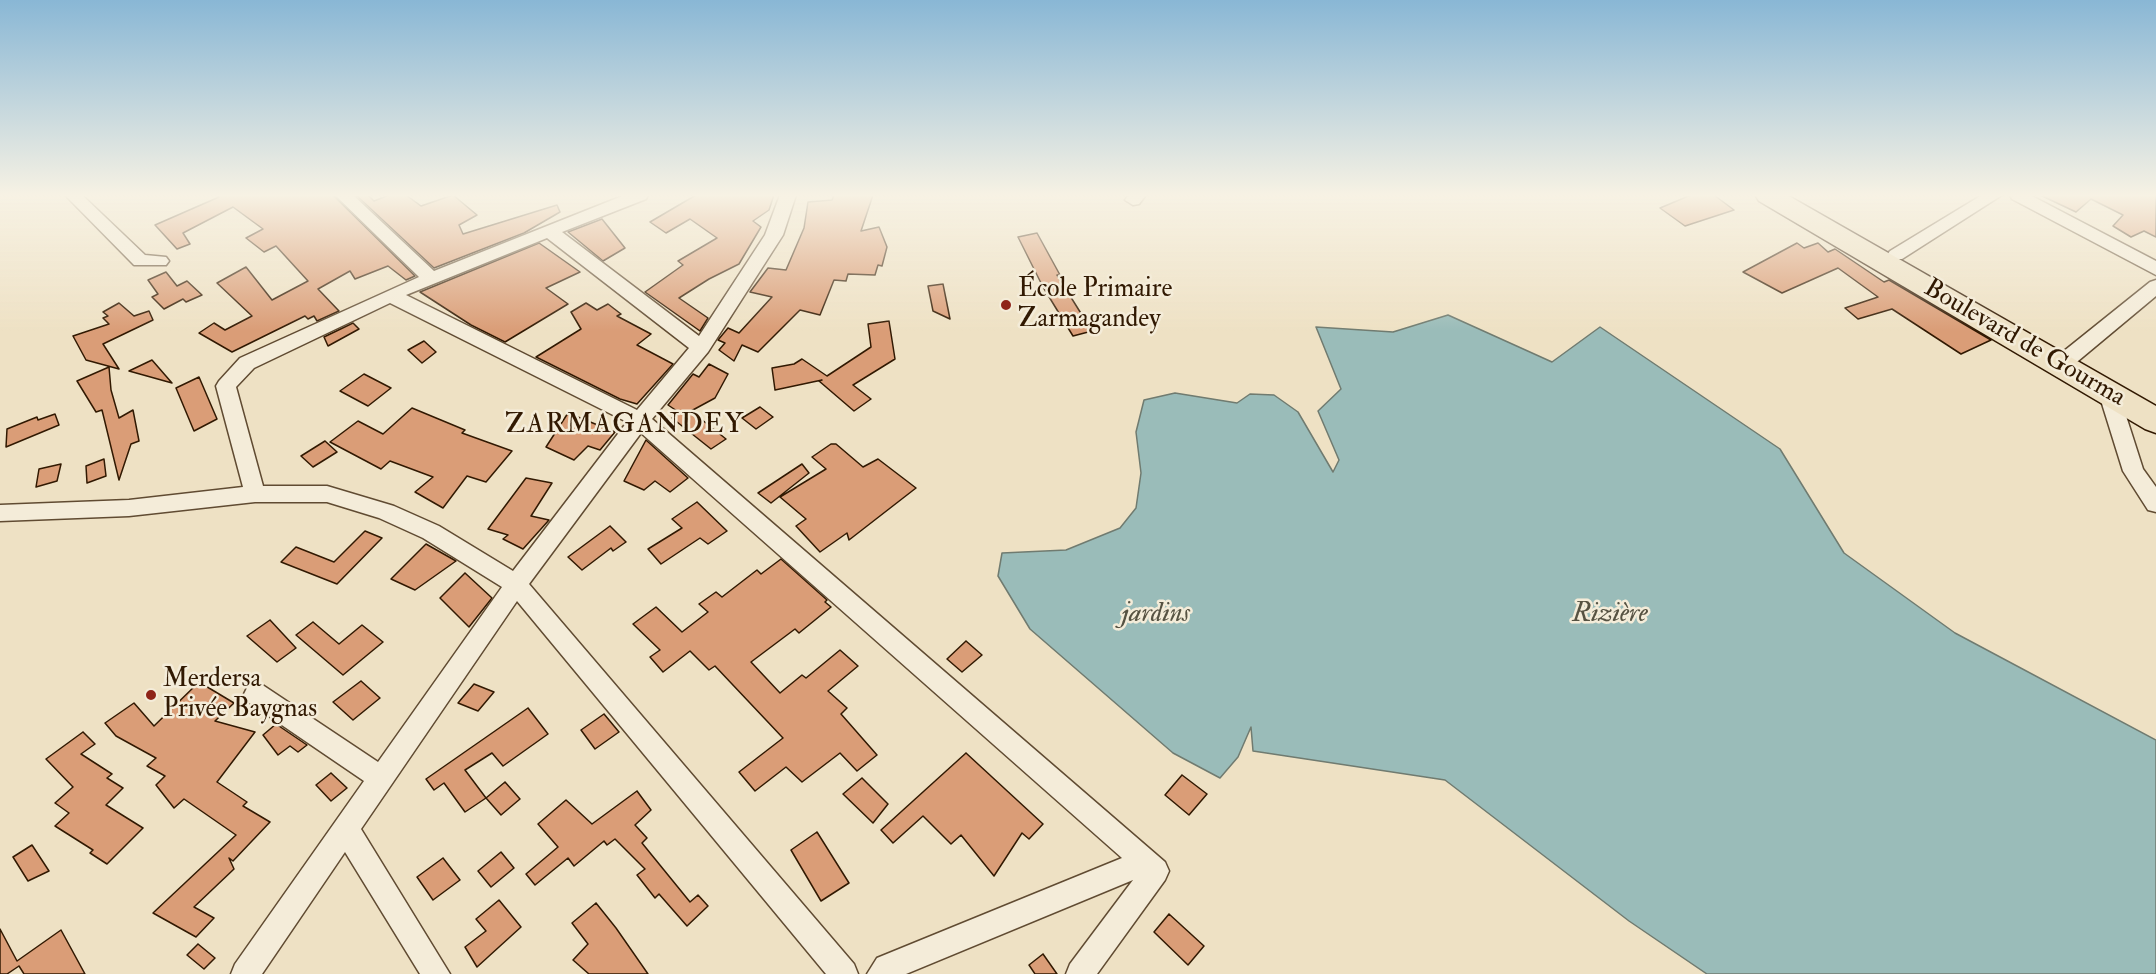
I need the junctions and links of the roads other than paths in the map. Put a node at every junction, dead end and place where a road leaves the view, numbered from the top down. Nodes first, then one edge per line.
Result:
1 (119, 240) edge
2 (391, 240) edge
3 (526, 240) edge
4 (561, 240) edge
5 (770, 240) edge
6 (1850, 240) edge
7 (1871, 240) edge
8 (1920, 240) edge
9 (2103, 240) edge
10 (1896, 255) junction
11 (160, 261) dead end
12 (2156, 269) edge
13 (432, 279) junction
14 (2156, 286) edge
15 (390, 295) junction
16 (700, 347) junction
17 (2066, 361) junction
18 (2109, 394) junction
19 (2156, 405) edge
20 (640, 420) junction
21 (2156, 422) edge
22 (255, 494) junction
23 (2156, 504) edge
24 (0, 513) edge
25 (516, 584) junction
26 (256, 694) dead end
27 (382, 780) junction
28 (347, 831) junction
29 (1145, 862) junction
30 (887, 972) edge
31 (245, 974) edge
32 (436, 974) edge
33 (844, 974) edge
34 (1080, 974) edge

1 - 11 street
2 - 13 street
3 - 13 street
4 - 16 street
5 - 16 street
6 - 17 highway, Boulevard de Gourma
7 - 10 highway, Boulevard de Gourma
8 - 10 street
9 - 12 street
10 - 17 highway, Boulevard de Gourma
13 - 15 street
14 - 17 street
15 - 20 street
15 - 22 street
16 - 20 street
17 - 18 highway, Boulevard de Gourma
17 - 19 highway, Boulevard de Gourma
18 - 21 highway, Boulevard de Gourma
18 - 23 street
20 - 25 street
20 - 29 street
22 - 24 street
22 - 25 street
25 - 27 street
25 - 33 street
26 - 27 street
27 - 28 street
28 - 31 street
28 - 32 street
29 - 30 street
29 - 34 street

